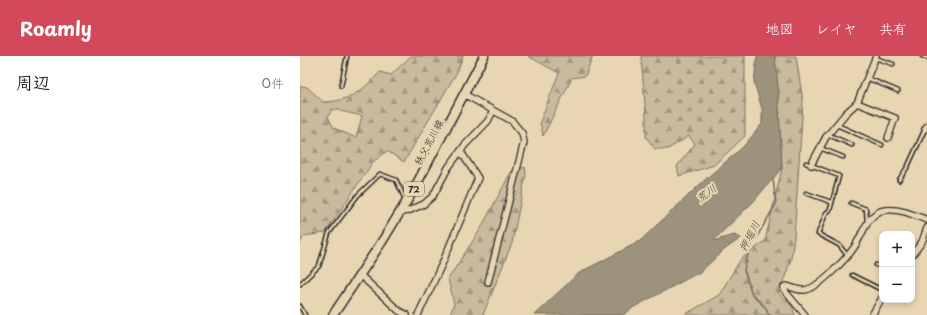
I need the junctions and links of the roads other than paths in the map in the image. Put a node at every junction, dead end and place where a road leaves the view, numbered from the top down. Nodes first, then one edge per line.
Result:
1 (347, 56) edge
2 (484, 56) edge
3 (922, 56) edge
4 (875, 57) edge
5 (927, 58) edge
6 (893, 64) dead end
7 (866, 78) junction
8 (341, 86) dead end
9 (898, 91) dead end
10 (464, 94) junction
11 (858, 103) junction
12 (493, 111) junction
13 (836, 125) junction
14 (926, 128) edge
15 (828, 135) junction
16 (888, 138) dead end
17 (882, 144) dead end
18 (852, 145) dead end
19 (819, 148) junction
20 (461, 152) junction
21 (843, 157) dead end
22 (808, 164) joint
23 (898, 180) dead end
24 (806, 194) dead end
25 (406, 202) junction
26 (831, 202) junction
27 (851, 203) dead end
28 (400, 212) junction
29 (927, 220) edge
30 (868, 223) junction
31 (927, 228) edge
32 (915, 251) edge
33 (848, 255) junction
34 (876, 265) dead end
35 (879, 266) edge
36 (360, 275) junction
37 (852, 275) dead end
38 (488, 282) dead end
39 (300, 284) edge
40 (879, 288) edge
41 (879, 303) edge
42 (300, 306) edge
43 (305, 315) edge
44 (333, 315) edge
45 (407, 315) edge
46 (418, 315) edge
47 (804, 315) edge
48 (872, 315) edge

1 - 8 lane
2 - 10 main road, 秩父荒川線 / 72
3 - 5 lane
4 - 6 lane
4 - 7 street
7 - 9 lane
7 - 11 street
10 - 12 street
10 - 25 main road, 秩父荒川線 / 72
11 - 13 street
11 - 16 street
12 - 20 street
12 - 38 street
13 - 15 street
13 - 17 lane
14 - 23 lane
15 - 18 lane
15 - 19 street
19 - 21 lane
19 - 22 street
20 - 28 street
20 - 46 street
22 - 26 lane
24 - 26 lane
25 - 28 main road, 秩父荒川線 / 72
25 - 39 lane
26 - 33 lane
27 - 30 lane
28 - 36 main road, 秩父荒川線 / 72
29 - 30 street
30 - 33 street
31 - 32 street
33 - 47 street
34 - 35 lane
36 - 44 main road, 秩父荒川線 / 72
36 - 45 street
37 - 40 lane
41 - 48 street
42 - 43 lane

